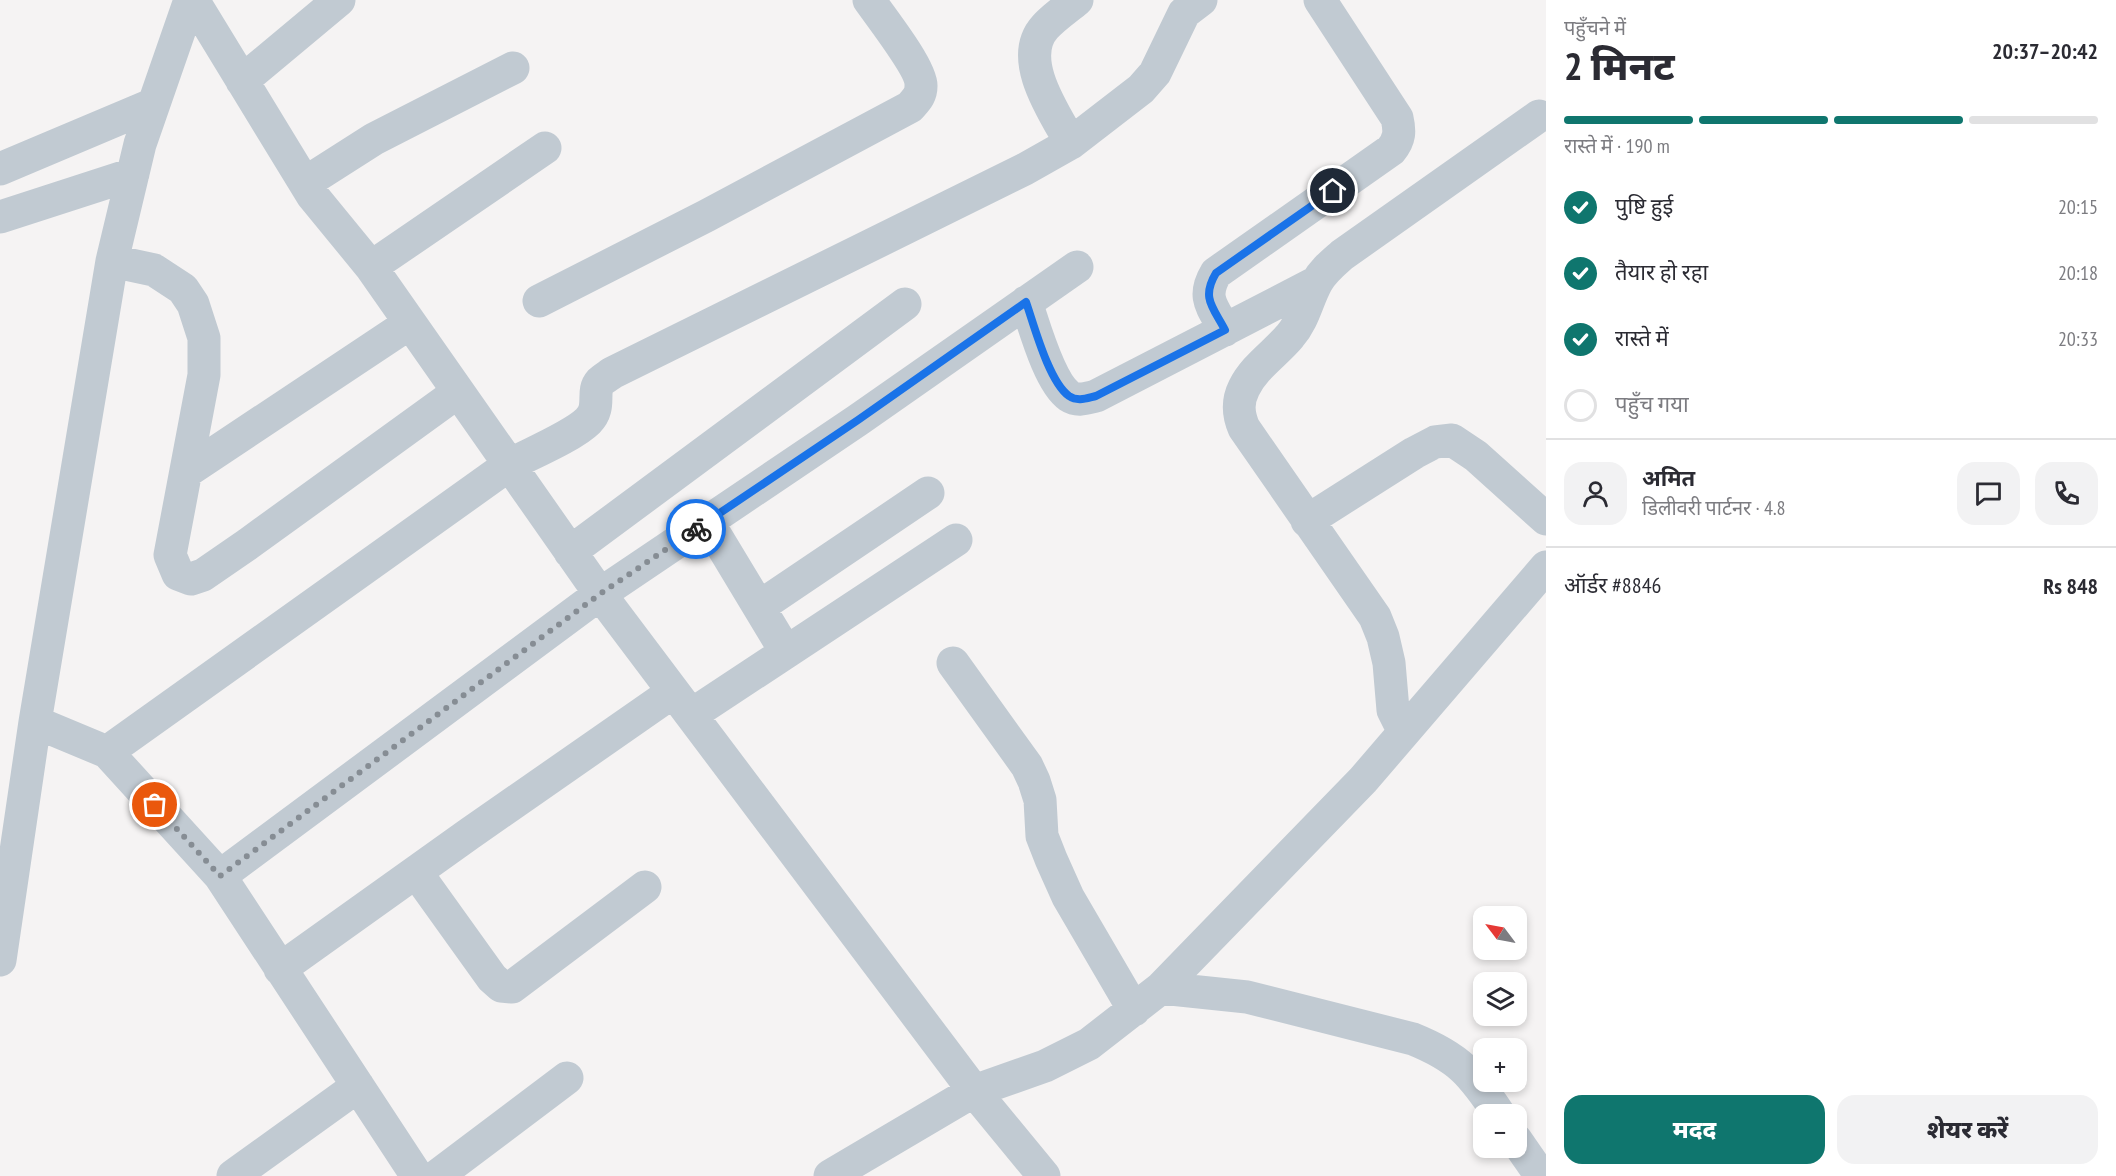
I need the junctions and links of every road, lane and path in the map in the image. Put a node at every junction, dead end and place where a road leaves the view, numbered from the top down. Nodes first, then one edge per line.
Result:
1 (191, 0) edge
2 (339, 0) edge
3 (869, 0) edge
4 (1077, 0) edge
5 (1201, 0) edge
6 (1320, 0) edge
7 (513, 68) dead end
8 (242, 81) junction
9 (154, 104) junction
10 (1539, 116) dead end
11 (1071, 143) junction
12 (545, 148) dead end
13 (0, 169) edge
14 (133, 174) junction
15 (305, 183) junction
16 (0, 217) edge
17 (112, 261) junction
18 (371, 267) junction
19 (1077, 267) dead end
20 (1317, 282) junction
21 (539, 301) dead end
22 (1026, 302) junction
23 (905, 304) dead end
24 (410, 323) junction
25 (1225, 330) junction
26 (458, 392) junction
27 (509, 465) junction
28 (186, 472) junction
29 (928, 493) dead end
30 (1546, 519) edge
31 (707, 521) junction
32 (1307, 521) junction
33 (956, 540) dead end
34 (570, 552) junction
35 (1546, 567) edge
36 (600, 594) junction
37 (759, 607) junction
38 (786, 652) junction
39 (953, 663) dead end
40 (682, 704) junction
41 (35, 722) junction
42 (1404, 732) junction
43 (107, 752) junction
44 (0, 784) edge
45 (23, 807) junction
46 (416, 872) junction
47 (220, 876) junction
48 (645, 887) dead end
49 (0, 960) edge
50 (280, 969) junction
51 (1161, 988) junction
52 (1134, 1010) junction
53 (567, 1078) dead end
54 (358, 1086) junction
55 (974, 1091) junction
56 (1492, 1104) edge
57 (1527, 1156) edge
58 (414, 1173) edge
59 (233, 1176) edge
60 (830, 1176) edge
61 (1044, 1176) edge
62 (1540, 1176) edge

1 - 8 street
1 - 9 street
2 - 8 street
3 - 21 street
4 - 11 street
5 - 11 street
6 - 25 street
7 - 15 street
8 - 15 street
9 - 13 street
9 - 14 street
10 - 20 street
11 - 27 street
12 - 18 street
14 - 16 street
14 - 17 street
15 - 18 street
17 - 28 street
17 - 41 street
18 - 24 street
19 - 22 street
20 - 25 street
20 - 32 street
22 - 25 street
22 - 31 street
23 - 34 street
24 - 26 street
24 - 28 street
26 - 27 street
26 - 28 street
27 - 34 street
27 - 43 street
29 - 37 street
30 - 32 street
31 - 36 street
31 - 37 street
32 - 42 street
33 - 38 street
34 - 36 street
35 - 42 street
36 - 40 street
36 - 47 street
37 - 38 street
38 - 40 street
39 - 52 street
40 - 46 street
40 - 55 street
41 - 43 street
41 - 45 street
42 - 51 street
43 - 47 street
44 - 45 street
45 - 49 street
46 - 48 street
46 - 50 street
47 - 50 street
50 - 54 street
51 - 52 street
51 - 56 street
52 - 55 street
53 - 58 street
54 - 58 street
54 - 59 street
55 - 60 street
55 - 61 street
57 - 62 street

